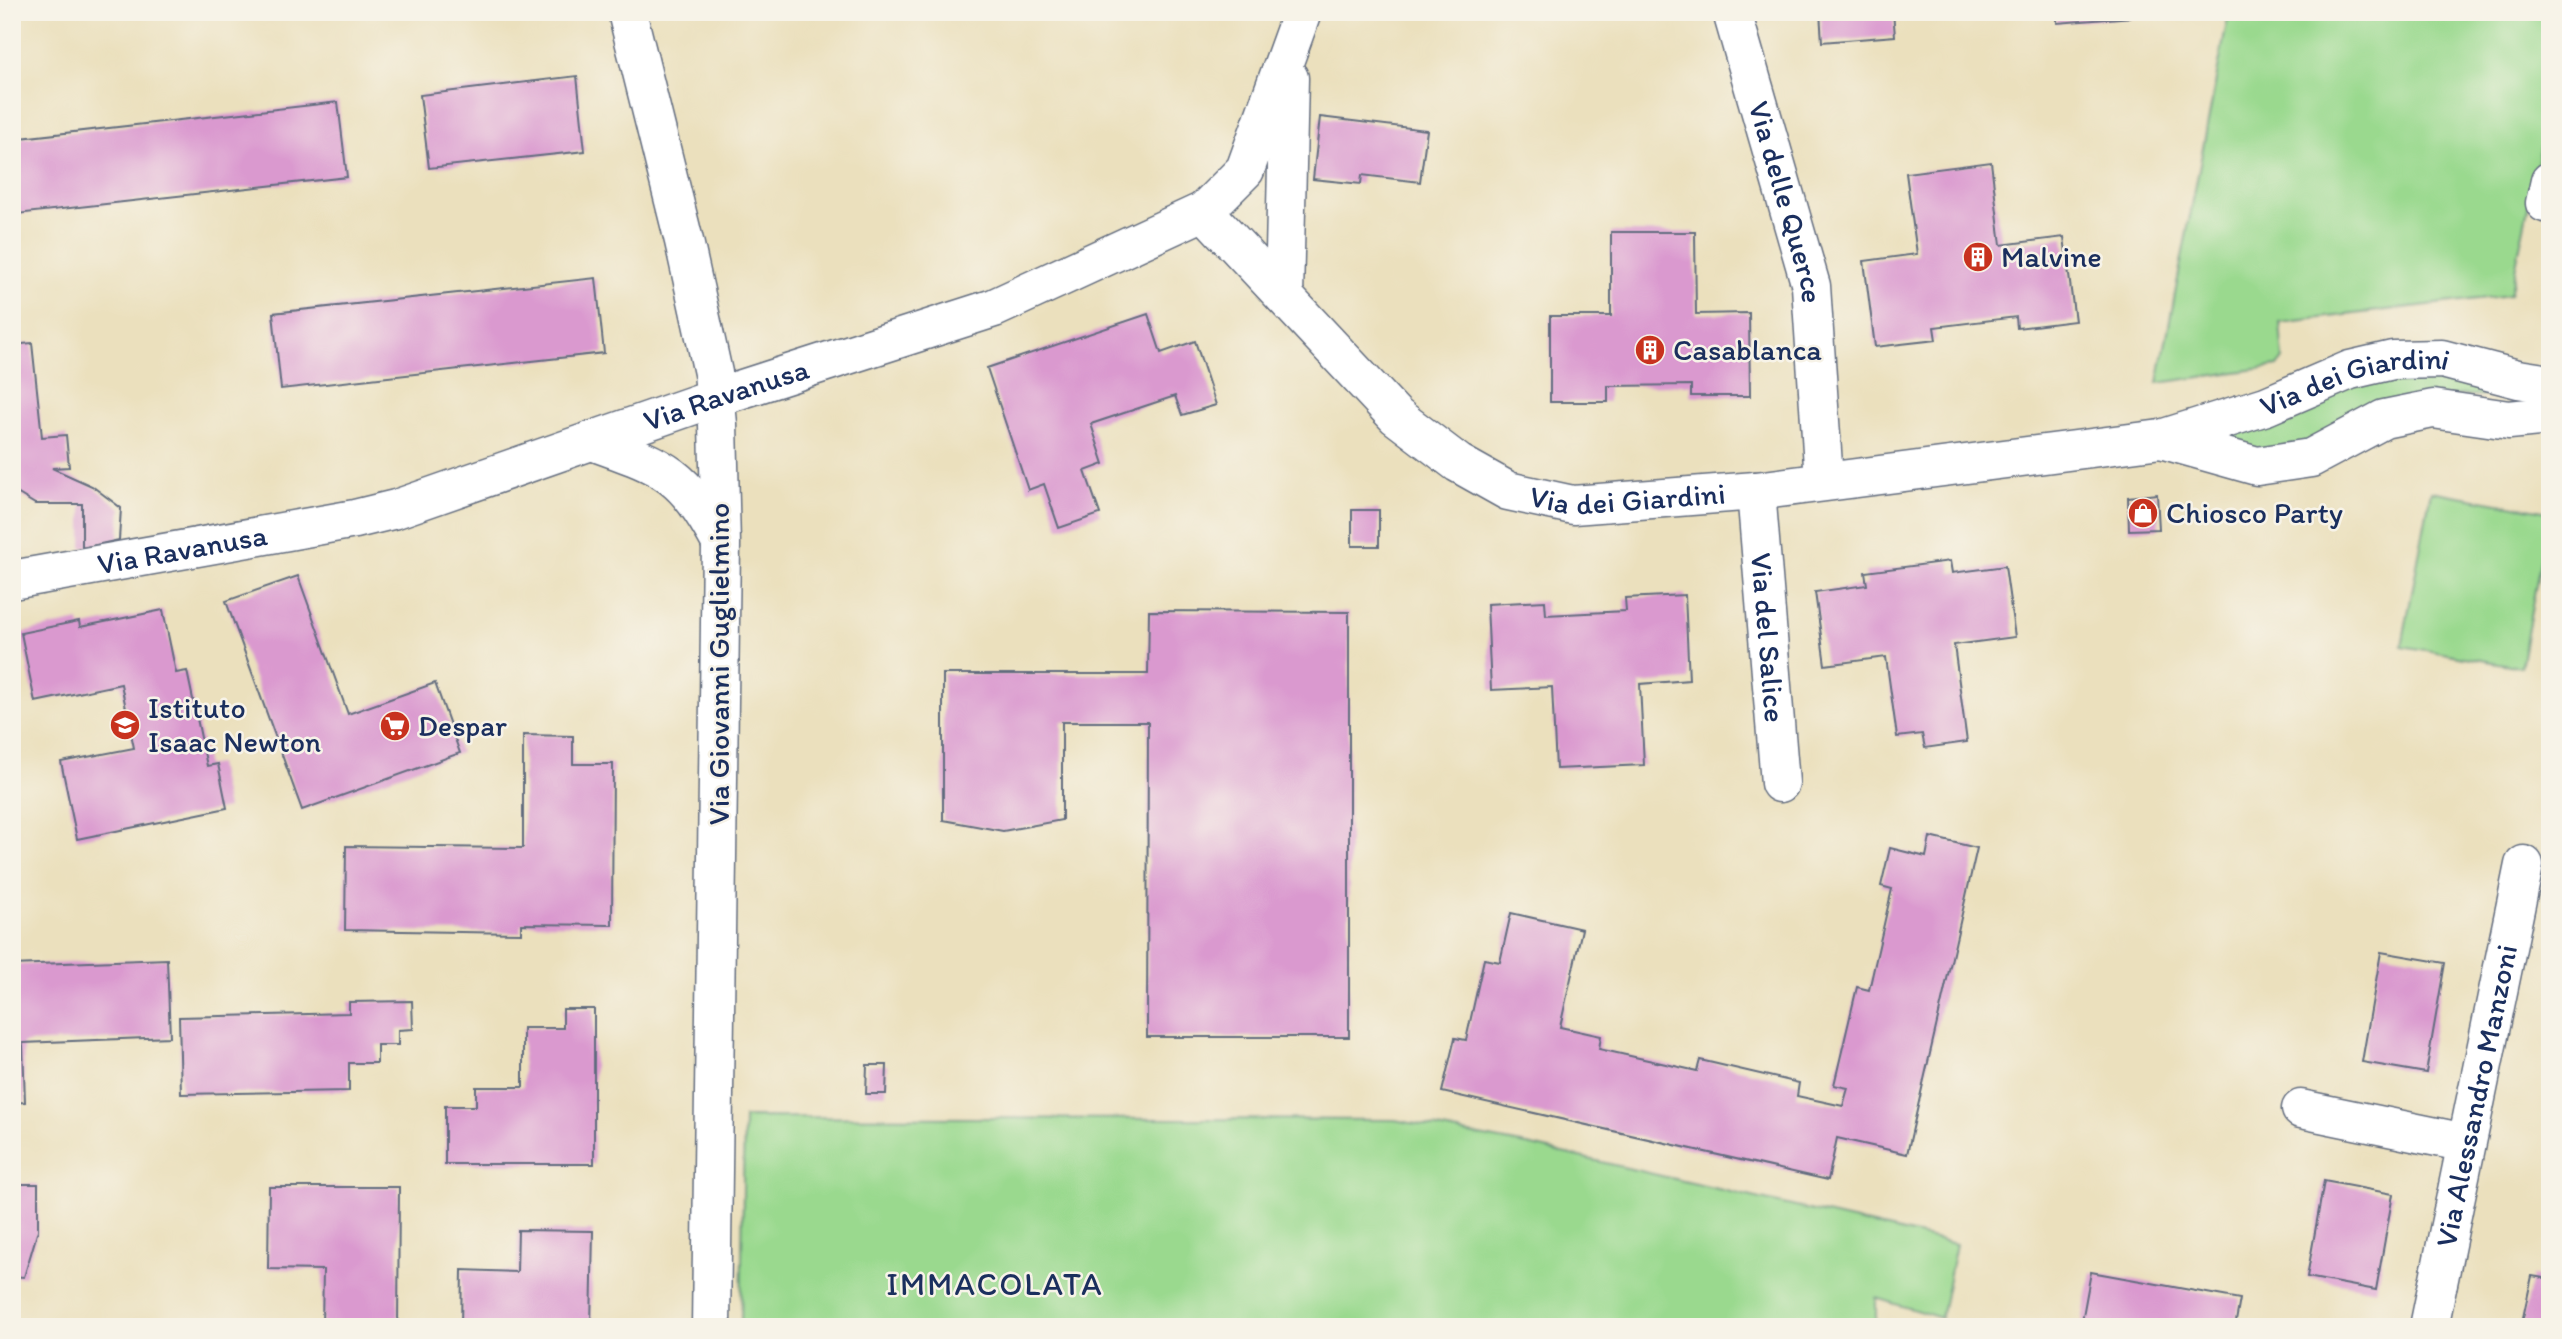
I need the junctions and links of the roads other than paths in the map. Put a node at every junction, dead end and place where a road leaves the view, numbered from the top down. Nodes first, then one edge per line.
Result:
1 (627, 12) edge
2 (1732, 12) edge
3 (1296, 29) edge
4 (1204, 211) junction
5 (1284, 296) junction
6 (2550, 384) edge
7 (714, 398) junction
8 (2550, 416) edge
9 (2161, 439) junction
10 (592, 441) junction
11 (1824, 481) junction
12 (1756, 491) junction
13 (721, 544) junction
14 (12, 580) edge
15 (1780, 783) dead end
16 (2524, 865) dead end
17 (2301, 1109) dead end
18 (2466, 1143) junction
19 (710, 1327) edge
20 (2429, 1327) edge

1 - 7 street, Via Giovanni Guglielmino
2 - 11 street, Via delle Querce
3 - 4 street, Via Ravanusa
3 - 5 street
4 - 5 street, Via dei Giardini
4 - 7 street, Via Ravanusa
5 - 12 street, Via dei Giardini
6 - 9 street, Via dei Giardini
7 - 10 street, Via Ravanusa
7 - 13 street, Via Giovanni Guglielmino
8 - 9 street, Via dei Giardini
9 - 11 street, Via dei Giardini
10 - 13 street
10 - 14 street, Via Ravanusa
11 - 12 street, Via dei Giardini
12 - 15 street, Via del Salice
13 - 19 street, Via Giovanni Guglielmino
16 - 18 street, Via Alessandro Manzoni
17 - 18 street
18 - 20 street, Via Alessandro Manzoni

